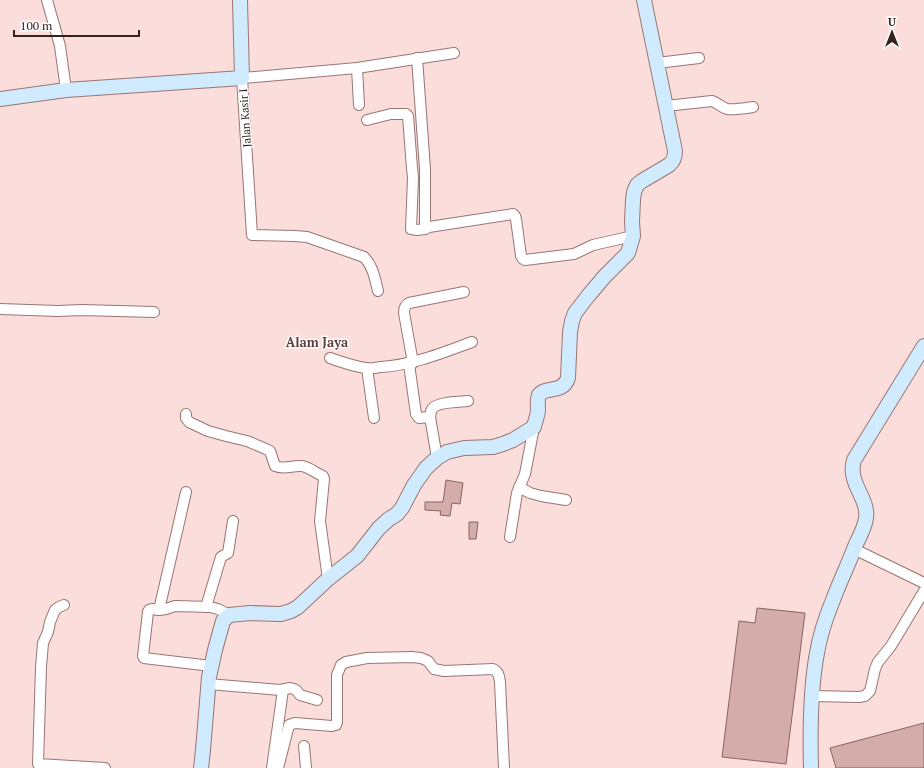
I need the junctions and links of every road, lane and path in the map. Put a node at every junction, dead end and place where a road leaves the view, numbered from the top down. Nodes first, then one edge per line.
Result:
1 (47, 0) edge
2 (240, 0) edge
3 (644, 0) edge
4 (454, 53) dead end
5 (417, 58) junction
6 (700, 58) dead end
7 (657, 63) junction
8 (356, 68) junction
9 (242, 78) junction
10 (66, 90) junction
11 (0, 99) edge
12 (359, 105) dead end
13 (666, 106) junction
14 (752, 107) dead end
15 (367, 120) dead end
16 (426, 228) junction
17 (633, 236) junction
18 (378, 291) dead end
19 (464, 292) dead end
20 (0, 309) edge
21 (154, 312) dead end
22 (472, 342) dead end
23 (924, 346) edge
24 (330, 358) dead end
25 (411, 363) junction
26 (367, 368) junction
27 (468, 401) dead end
28 (186, 414) dead end
29 (430, 417) junction
30 (374, 418) dead end
31 (534, 427) junction
32 (437, 458) junction
33 (519, 487) junction
34 (186, 492) dead end
35 (566, 500) dead end
36 (233, 521) dead end
37 (510, 537) dead end
38 (854, 549) junction
39 (328, 579) junction
40 (924, 583) edge
41 (924, 590) edge
42 (64, 605) dead end
43 (206, 607) junction
44 (159, 610) junction
45 (229, 615) junction
46 (211, 666) junction
47 (208, 684) junction
48 (283, 690) junction
49 (812, 696) junction
50 (317, 700) dead end
51 (304, 746) dead end
52 (105, 768) edge
53 (201, 768) edge
54 (272, 768) edge
55 (278, 768) edge
56 (306, 768) edge
57 (504, 768) edge
58 (811, 768) edge

1 - 10 street
2 - 9 street, Jalan Kasir I
3 - 7 street
4 - 5 street
5 - 8 street
5 - 16 street
6 - 7 street
7 - 13 street
8 - 9 street
8 - 12 street
9 - 10 street
9 - 18 street, Jalan Kasir I
10 - 11 street
13 - 14 street
13 - 17 street
15 - 16 street
16 - 17 street
17 - 31 street
19 - 25 street
20 - 21 street
22 - 25 street
23 - 38 street
24 - 26 street
25 - 26 street
25 - 29 street
26 - 30 street
27 - 29 street
28 - 39 street
29 - 32 street
31 - 32 street
31 - 33 street
32 - 39 street
33 - 35 street
33 - 37 street
34 - 44 street
36 - 43 street
38 - 40 street
38 - 49 street
39 - 45 street
41 - 49 street
42 - 52 street
43 - 44 street
43 - 45 street
44 - 46 street
45 - 46 street
46 - 47 street
47 - 48 street
47 - 53 street
48 - 50 street
48 - 54 street
49 - 58 street
51 - 56 street
55 - 57 street

